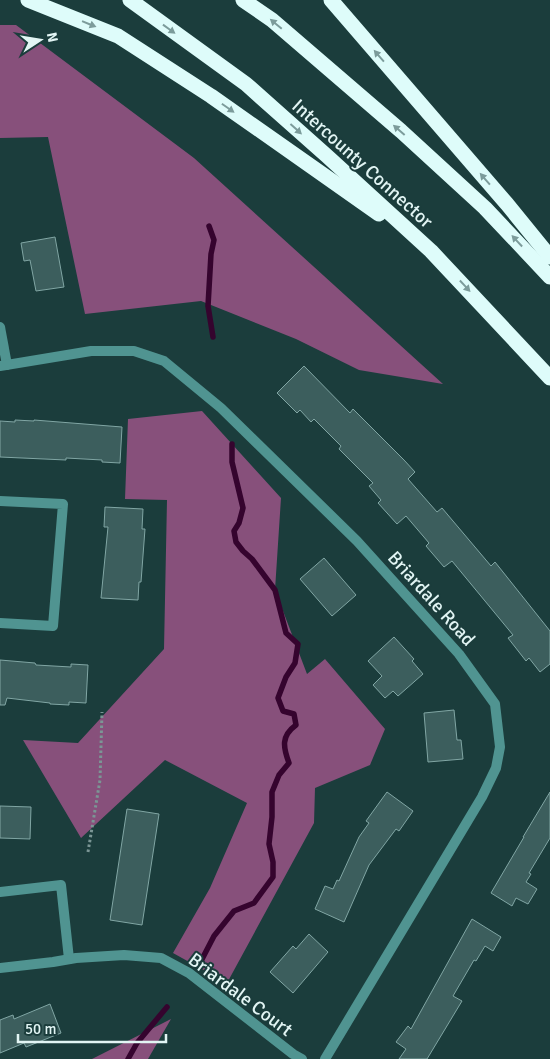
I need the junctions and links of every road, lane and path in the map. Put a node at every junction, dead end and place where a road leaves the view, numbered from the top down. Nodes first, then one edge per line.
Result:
1 (28, 0) edge
2 (130, 0) edge
3 (243, 0) edge
4 (331, 0) edge
5 (431, 251) junction
6 (550, 257) edge
7 (550, 277) edge
8 (0, 327) edge
9 (3, 366) edge
10 (550, 378) edge
11 (0, 501) edge
12 (0, 623) edge
13 (102, 712) dead end
14 (88, 852) dead end
15 (0, 892) edge
16 (69, 959) junction
17 (0, 968) edge
18 (302, 1059) edge
19 (325, 1059) edge

1 -> 5 highway
2 -> 5 highway, Intercounty Connector
7 -> 3 highway
6 -> 4 highway
5 -> 10 highway, Intercounty Connector
8 - 9 street
9 - 19 street, Briardale Road
11 - 12 street
13 - 14 path
15 - 16 street
16 - 17 street, Briardale Court
16 - 18 street, Briardale Court

